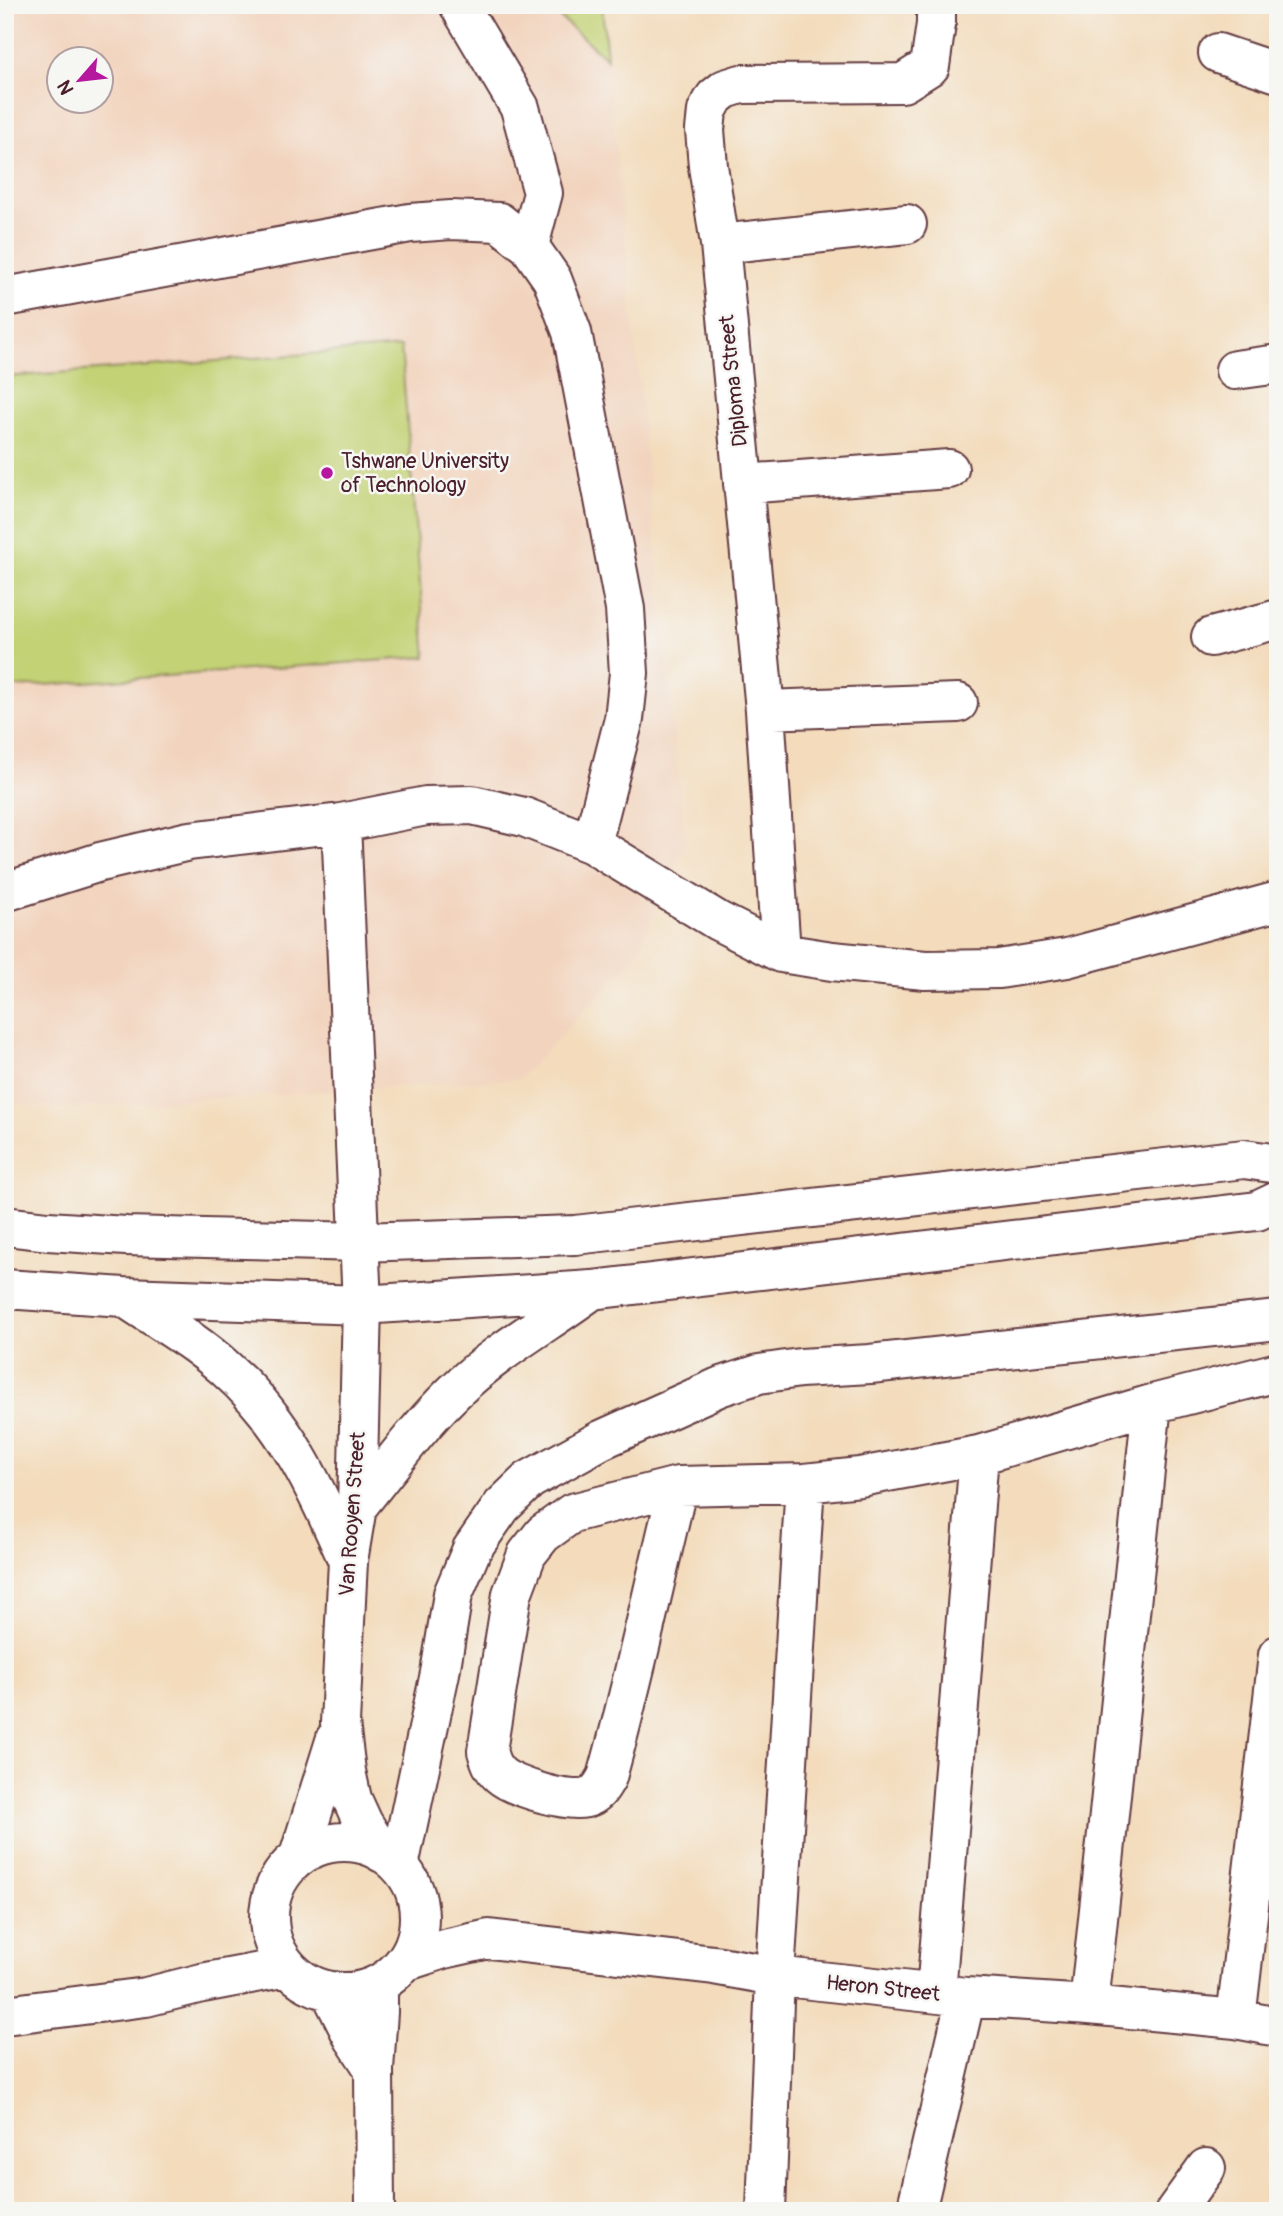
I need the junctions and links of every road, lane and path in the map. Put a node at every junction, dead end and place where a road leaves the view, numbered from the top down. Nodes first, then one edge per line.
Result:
1 (459, 5) edge
2 (936, 5) edge
3 (1218, 53) dead end
4 (1278, 73) edge
5 (907, 224) dead end
6 (720, 244) junction
7 (529, 246) junction
8 (5, 297) edge
9 (1278, 364) edge
10 (1235, 370) dead end
11 (948, 469) dead end
12 (743, 484) junction
13 (1278, 619) edge
14 (1212, 637) dead end
15 (958, 703) dead end
16 (765, 710) junction
17 (341, 823) junction
18 (592, 844) junction
19 (5, 892) edge
20 (1278, 901) edge
21 (781, 953) junction
22 (1278, 1164) edge
23 (1278, 1201) edge
24 (5, 1226) edge
25 (360, 1242) junction
26 (19, 1290) edge
27 (592, 1290) junction
28 (124, 1297) junction
29 (362, 1305) junction
30 (1278, 1320) edge
31 (1278, 1372) edge
32 (1152, 1404) junction
33 (979, 1455) junction
34 (805, 1483) junction
35 (678, 1486) junction
36 (357, 1507) junction
37 (348, 1561) junction
38 (1278, 1655) edge
39 (340, 1723) junction
40 (299, 1856) junction
41 (391, 1859) junction
42 (418, 1903) junction
43 (269, 1922) junction
44 (489, 1940) junction
45 (288, 1967) junction
46 (391, 1973) junction
47 (775, 1976) junction
48 (202, 1983) junction
49 (330, 1991) junction
50 (951, 1995) junction
51 (1089, 2005) junction
52 (5, 2015) edge
53 (1236, 2019) junction
54 (1278, 2027) edge
55 (374, 2068) junction
56 (1206, 2168) dead end
57 (375, 2211) edge
58 (766, 2211) edge
59 (916, 2211) edge
60 (1175, 2211) edge

1 - 7 street
2 - 6 street, Diploma Street
3 - 4 street
5 - 6 street
6 - 12 street, Diploma Street
7 - 8 street
7 - 18 street
9 - 10 street
11 - 12 street
12 - 16 street, Diploma Street
13 - 14 street
15 - 16 street
16 - 21 street, Diploma Street
17 - 18 street
17 - 19 street
17 - 25 street, Van Rooyen Street
18 - 21 street
20 - 21 street
22 - 25 street
23 - 27 street
24 - 25 street
25 - 29 street, Van Rooyen Street
26 - 28 street
27 - 29 street
27 - 36 street
28 - 29 street
28 - 37 street
29 - 36 street, Van Rooyen Street
30 - 41 street
31 - 32 street
32 - 33 street
32 - 51 street
33 - 34 street
33 - 50 street
34 - 35 street
34 - 47 street
35 - 35 street
36 - 37 street, Van Rooyen Street
37 - 39 street, Van Rooyen Street
38 - 53 street
39 - 40 street, Van Rooyen Street
39 - 41 street, Van Rooyen Street
40 - 41 street
40 - 43 street, Van Rooyen Street
41 - 42 street, Van Rooyen Street
42 - 44 street, Heron Street
42 - 46 street
43 - 45 street
43 - 48 street
44 - 46 street, Heron Street
44 - 47 street, Heron Street
45 - 48 street
45 - 49 street
46 - 49 street
46 - 55 street
47 - 50 street, Heron Street
47 - 58 street
48 - 52 street
49 - 55 street
50 - 51 street, Heron Street
50 - 59 street
51 - 53 street, Heron Street
53 - 54 street, Heron Street
55 - 57 street
56 - 60 street

